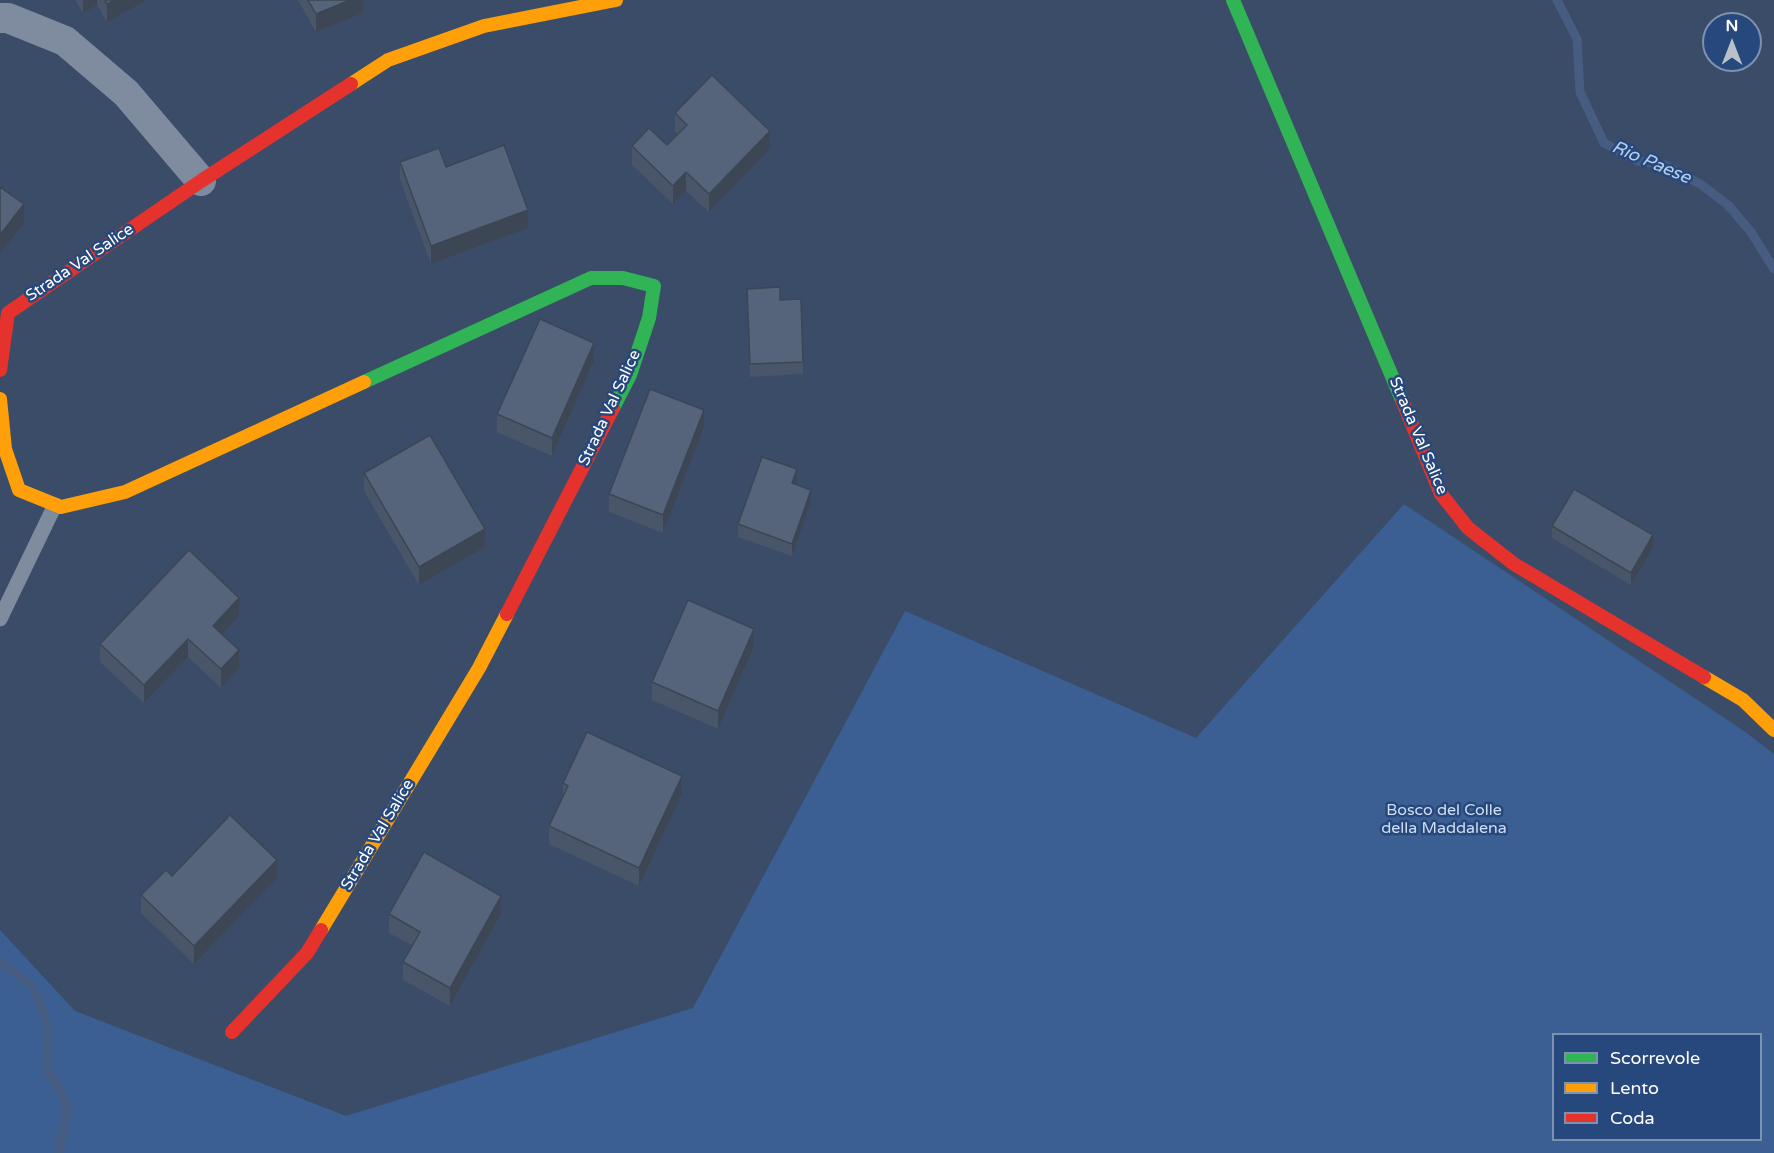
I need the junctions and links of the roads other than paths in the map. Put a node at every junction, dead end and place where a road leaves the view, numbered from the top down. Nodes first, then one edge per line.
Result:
1 (616, 0) edge
2 (1233, 0) edge
3 (0, 18) edge
4 (201, 181) junction
5 (0, 370) edge
6 (0, 399) edge
7 (55, 505) junction
8 (0, 619) edge
9 (1774, 730) edge
10 (232, 1032) dead end

1 - 4 street, Strada Val Salice
2 - 9 street, Strada Val Salice
3 - 4 street
4 - 5 street, Strada Val Salice
6 - 7 street, Strada Val Salice
7 - 8 lane
7 - 10 street, Strada Val Salice

